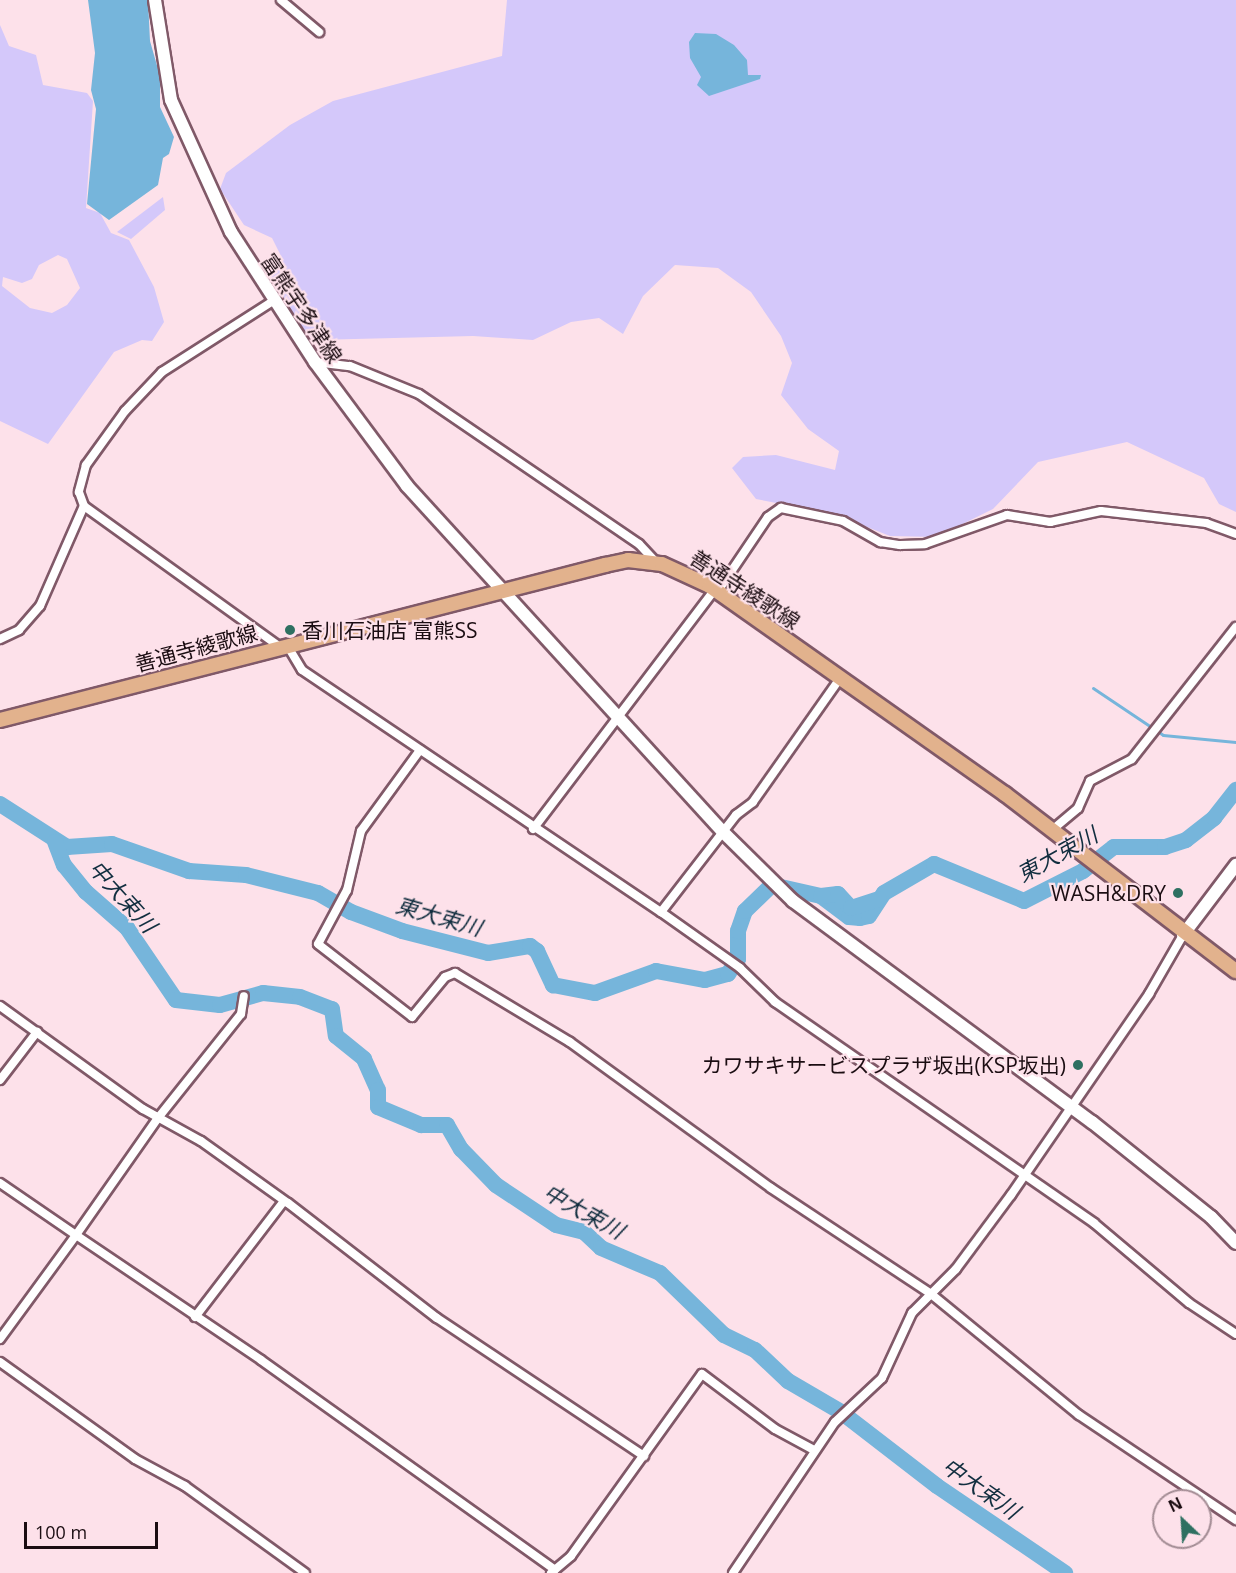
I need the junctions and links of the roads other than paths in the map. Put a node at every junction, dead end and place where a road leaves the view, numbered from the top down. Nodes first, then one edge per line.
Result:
1 (156, 0) edge
2 (281, 0) edge
3 (319, 32) dead end
4 (273, 302) junction
5 (315, 362) junction
6 (84, 506) junction
7 (1236, 534) edge
8 (657, 563) junction
9 (716, 590) junction
10 (501, 592) junction
11 (1236, 627) edge
12 (0, 639) edge
13 (284, 646) junction
14 (840, 678) junction
15 (620, 719) junction
16 (0, 720) edge
17 (420, 750) junction
18 (533, 829) junction
19 (1052, 830) junction
20 (723, 832) junction
21 (1236, 866) edge
22 (661, 912) junction
23 (1183, 934) junction
24 (1236, 971) edge
25 (244, 998) dead end
26 (0, 1006) edge
27 (37, 1032) junction
28 (0, 1080) edge
29 (1072, 1109) junction
30 (158, 1118) junction
31 (1024, 1176) junction
32 (0, 1183) edge
33 (284, 1201) junction
34 (77, 1232) junction
35 (1236, 1243) edge
36 (931, 1294) junction
37 (196, 1316) junction
38 (1236, 1334) edge
39 (0, 1339) edge
40 (0, 1362) edge
41 (814, 1450) junction
42 (644, 1456) junction
43 (1236, 1520) edge
44 (556, 1571) edge
45 (305, 1573) edge
46 (733, 1573) edge

1 - 4 street, 富熊宇多津線
2 - 3 street
4 - 5 street, 富熊宇多津線
4 - 6 street
5 - 8 street
5 - 10 street, 富熊宇多津線
6 - 12 street
6 - 13 street
7 - 9 street
8 - 9 main road, 善通寺綾歌線
8 - 10 main road, 善通寺綾歌線
9 - 14 main road, 善通寺綾歌線
9 - 15 street
10 - 13 main road, 善通寺綾歌線
10 - 15 street, 富熊宇多津線
11 - 19 street
13 - 16 main road, 善通寺綾歌線
13 - 17 street
14 - 19 main road, 善通寺綾歌線
14 - 20 street
15 - 18 street
15 - 20 street, 富熊宇多津線
17 - 18 street
17 - 36 street
18 - 22 street
19 - 23 main road, 善通寺綾歌線
20 - 22 street
20 - 29 street, 富熊宇多津線
21 - 23 street
22 - 31 street
23 - 24 main road, 善通寺綾歌線
23 - 29 street
25 - 30 street
26 - 27 street
27 - 28 street
27 - 30 street
29 - 31 street
29 - 35 street, 富熊宇多津線
30 - 33 street
30 - 34 street
31 - 36 street
31 - 38 street
32 - 34 street
33 - 37 street
33 - 42 street
34 - 37 street
34 - 39 street
36 - 41 street
36 - 43 street
37 - 44 street
40 - 45 street
41 - 42 street
41 - 46 street
42 - 44 street

